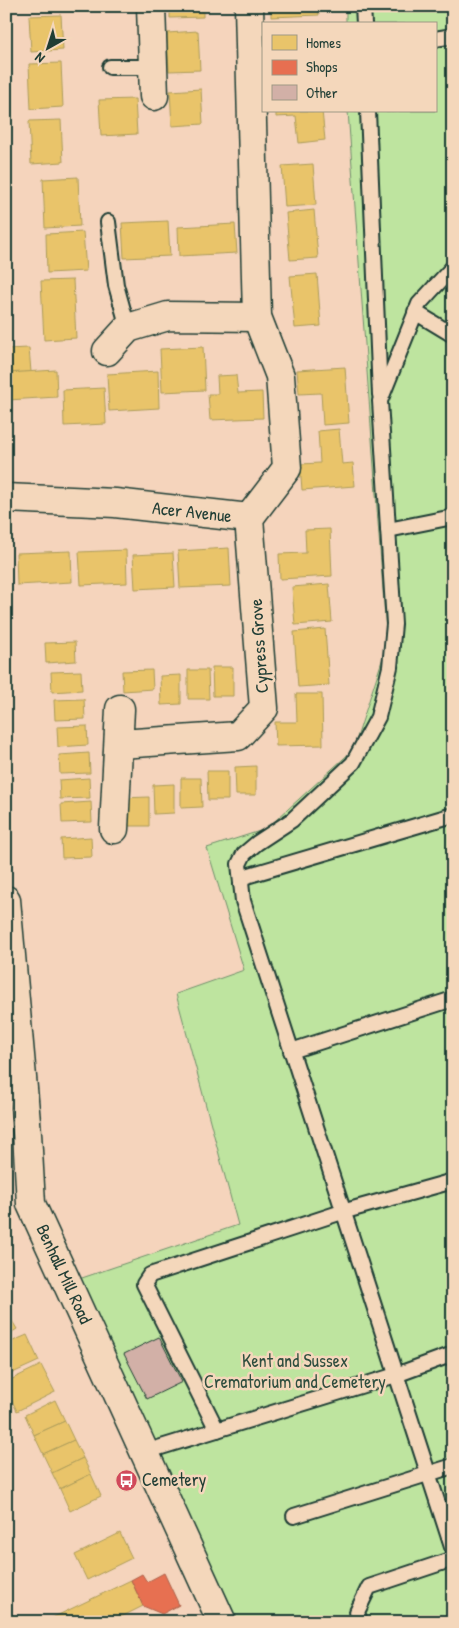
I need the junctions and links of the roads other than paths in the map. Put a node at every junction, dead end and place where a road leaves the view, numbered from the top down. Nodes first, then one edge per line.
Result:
1 (151, 6) edge
2 (249, 6) edge
3 (363, 6) edge
4 (364, 22) edge
5 (453, 36) edge
6 (436, 39) edge
7 (110, 67) dead end
8 (153, 67) junction
9 (154, 96) dead end
10 (368, 112) edge
11 (108, 222) dead end
12 (453, 267) edge
13 (416, 312) junction
14 (256, 317) junction
15 (128, 328) junction
16 (453, 335) edge
17 (107, 351) dead end
18 (380, 401) junction
19 (6, 498) edge
20 (453, 517) edge
21 (249, 518) junction
22 (388, 530) junction
23 (120, 709) dead end
24 (120, 744) junction
25 (453, 814) edge
26 (114, 829) dead end
27 (241, 884) junction
28 (6, 902) edge
29 (453, 999) edge
30 (291, 1051) junction
31 (453, 1181) edge
32 (342, 1212) junction
33 (453, 1354) edge
34 (396, 1375) junction
35 (216, 1430) junction
36 (145, 1452) junction
37 (453, 1466) edge
38 (428, 1474) junction
39 (294, 1516) dead end
40 (453, 1550) edge
41 (453, 1559) edge
42 (222, 1622) edge
43 (360, 1622) edge

1 - 8 street
2 - 14 street, Acer Avenue
3 - 4 lane
5 - 6 lane
7 - 8 lane
8 - 9 street
10 - 18 lane
11 - 15 lane
12 - 13 lane
13 - 16 lane
13 - 18 lane
14 - 15 street
14 - 21 street, Acer Avenue
15 - 17 street
18 - 22 lane
19 - 21 street, Acer Avenue
20 - 22 lane
21 - 24 street, Cypress Grove
22 - 27 lane
23 - 24 street
24 - 26 street
25 - 27 lane
27 - 30 lane
28 - 36 street, Benhall Mill Road
29 - 30 lane
30 - 32 lane
31 - 32 lane
32 - 34 lane
32 - 35 lane
33 - 34 lane
34 - 35 lane
34 - 38 lane
35 - 36 lane
36 - 42 street, Benhall Mill Road
37 - 38 lane
38 - 39 lane
38 - 40 lane
41 - 43 lane

